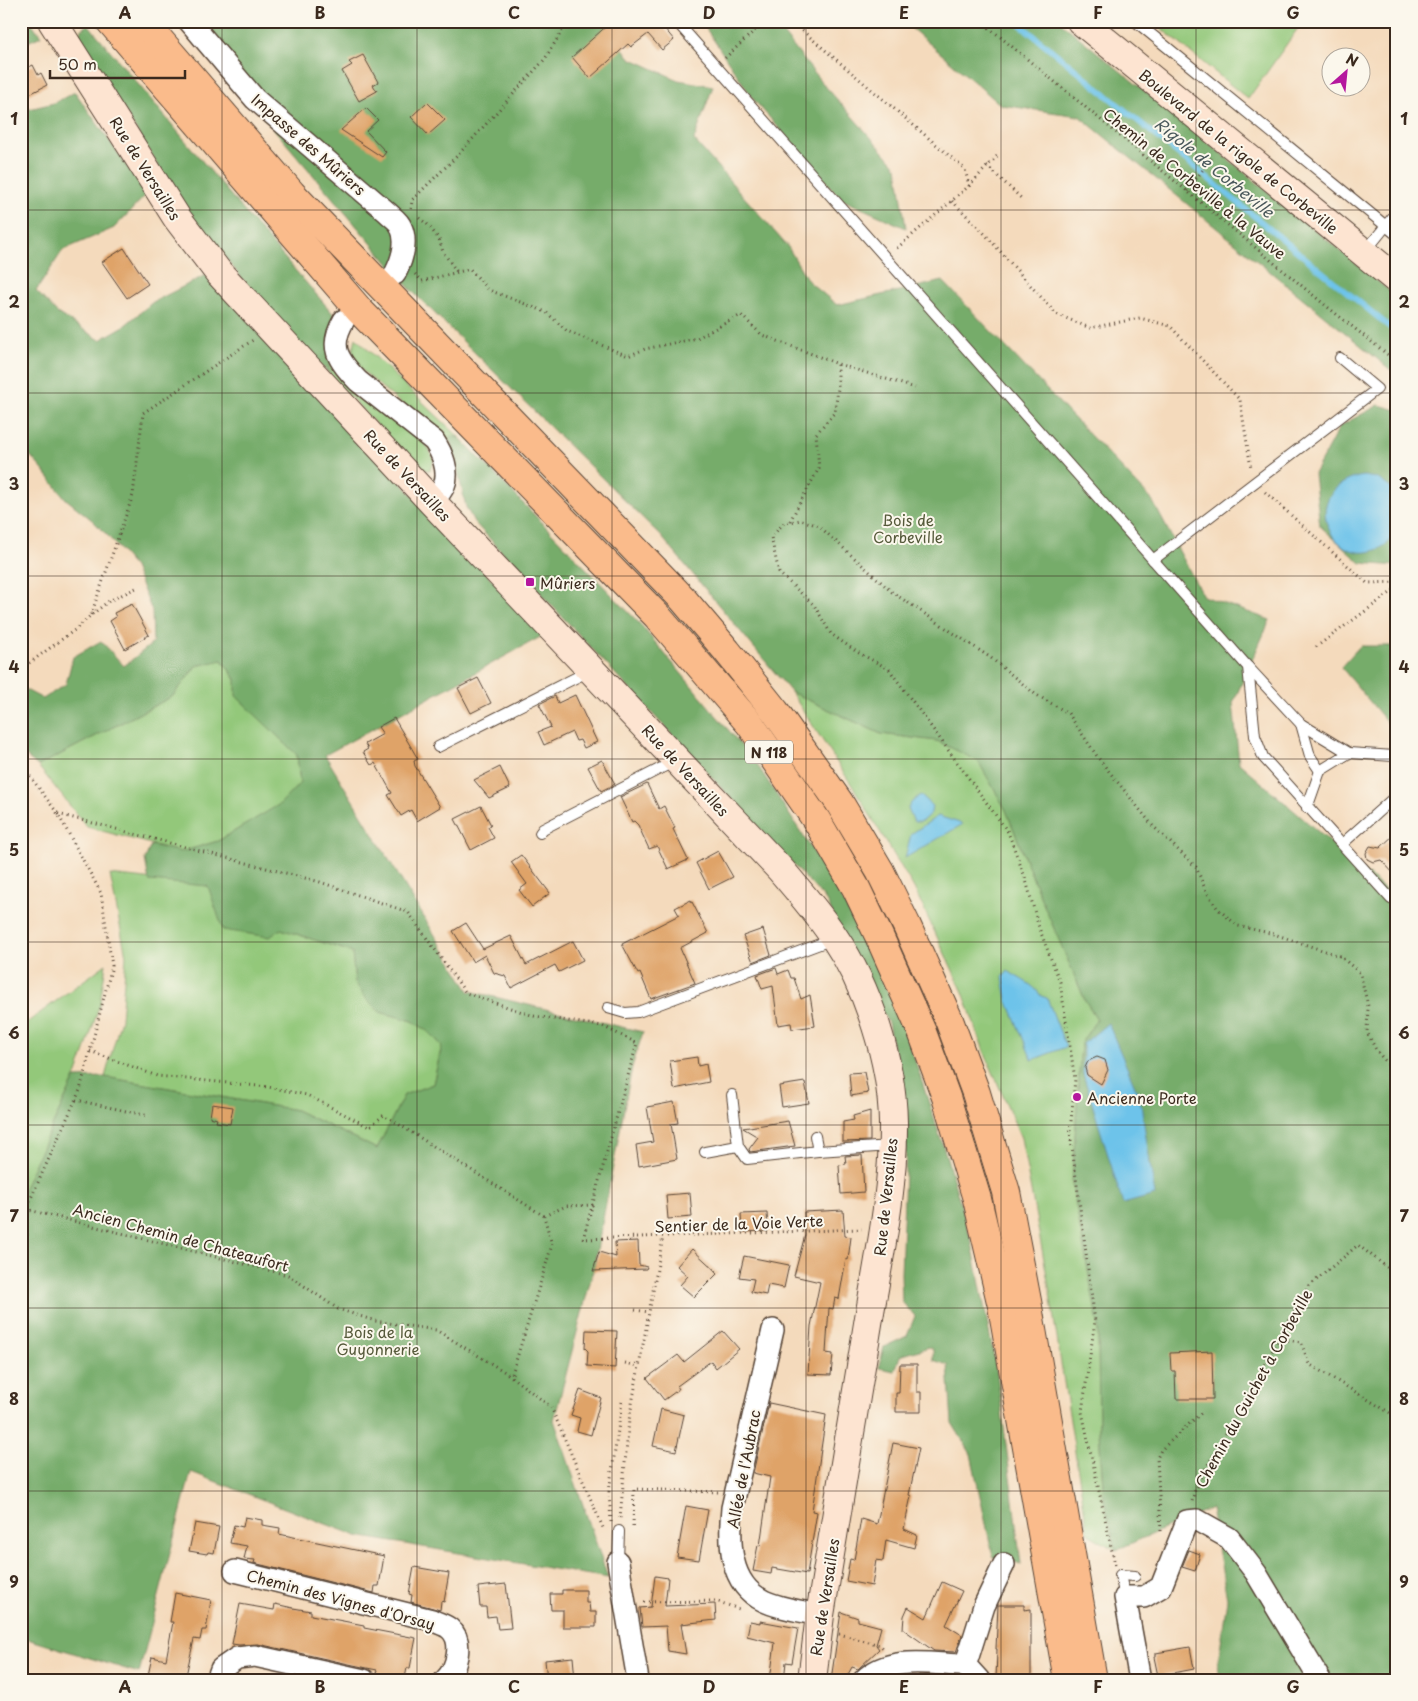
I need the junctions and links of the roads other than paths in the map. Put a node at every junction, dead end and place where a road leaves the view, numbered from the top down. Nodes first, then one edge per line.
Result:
1 (110, 21) edge
2 (143, 21) edge
3 (189, 21) edge
4 (1081, 21) edge
5 (1135, 21) edge
6 (678, 23) edge
7 (54, 31) edge
8 (1397, 212) edge
9 (1386, 226) junction
10 (1397, 235) edge
11 (1364, 253) junction
12 (395, 274) road end
13 (1397, 280) edge
14 (344, 320) dead end
15 (1340, 358) dead end
16 (433, 503) junction
17 (1152, 560) junction
18 (1248, 667) junction
19 (591, 670) junction
20 (1300, 724) junction
21 (438, 747) dead end
22 (1349, 753) junction
23 (1397, 758) edge
24 (677, 761) junction
25 (1320, 772) junction
26 (1397, 795) edge
27 (1307, 808) junction
28 (540, 833) dead end
29 (1342, 844) junction
30 (1397, 901) edge
31 (835, 939) junction
32 (608, 1008) dead end
33 (732, 1095) dead end
34 (815, 1136) dead end
35 (738, 1146) junction
36 (892, 1146) junction
37 (705, 1152) dead end
38 (818, 1152) junction
39 (773, 1330) dead end
40 (619, 1531) road end
41 (618, 1562) joint
42 (1004, 1564) dead end
43 (234, 1571) dead end
44 (1134, 1576) dead end
45 (1125, 1597) junction
46 (828, 1624) junction
47 (962, 1665) junction
48 (890, 1673) edge
49 (217, 1680) edge
50 (364, 1680) edge
51 (445, 1680) edge
52 (638, 1680) edge
53 (812, 1680) edge
54 (864, 1680) edge
55 (979, 1680) edge
56 (1068, 1680) edge
57 (1093, 1680) edge
58 (1140, 1680) edge
59 (1320, 1680) edge

1 - 56 highway, N 118
2 - 57 highway, N 118
3 - 12 street, Impasse des Mûriers
4 - 11 main road, Boulevard de la rigole de Corbeville
5 - 9 lane
6 - 17 lane
7 - 16 main road, Rue de Versailles
8 - 9 lane
9 - 10 lane
9 - 11 lane
11 - 13 main road, Boulevard de la rigole de Corbeville
14 - 16 street
15 - 17 lane
16 - 19 main road, Rue de Versailles
17 - 18 lane
18 - 20 lane
18 - 27 lane
19 - 21 lane
19 - 24 main road, Rue de Versailles
20 - 22 lane
20 - 25 lane
22 - 23 lane
22 - 25 lane
24 - 28 lane
24 - 31 main road, Rue de Versailles
25 - 27 lane
26 - 29 lane
27 - 29 lane
29 - 30 lane
31 - 32 lane
31 - 36 main road, Rue de Versailles
33 - 35 lane
34 - 38 lane
35 - 37 lane
35 - 38 lane
36 - 38 lane
36 - 46 main road, Rue de Versailles
39 - 46 street, Allée de l'Aubrac
40 - 41 lane
41 - 52 street
42 - 47 street
43 - 51 street, Chemin des Vignes d'Orsay
44 - 45 lane
45 - 58 street
45 - 59 street
46 - 53 main road, Rue de Versailles
47 - 48 street
47 - 55 street
48 - 54 street
49 - 50 street

